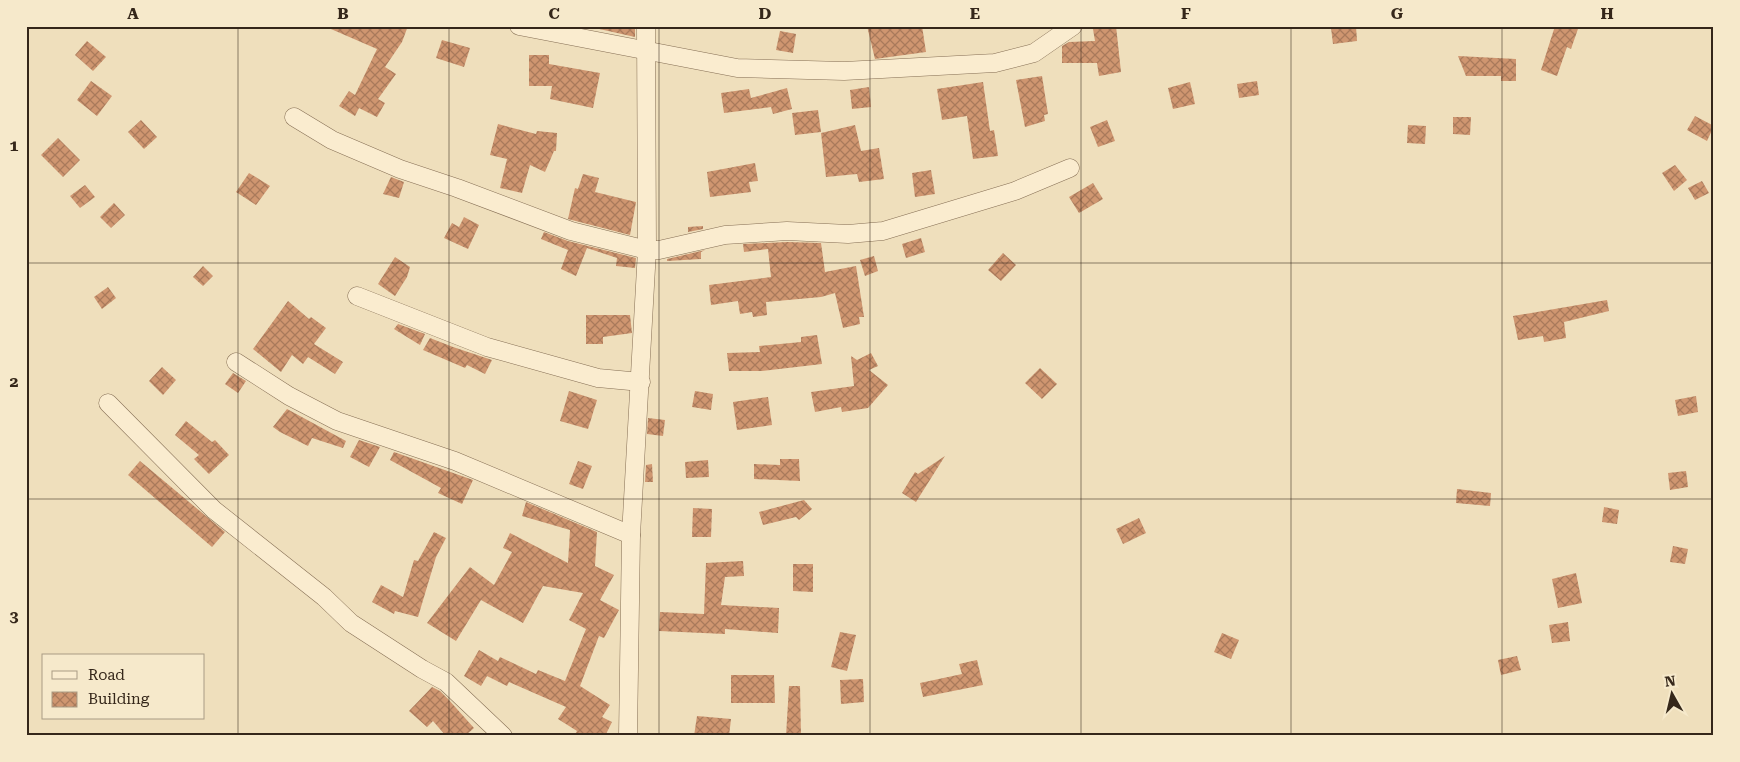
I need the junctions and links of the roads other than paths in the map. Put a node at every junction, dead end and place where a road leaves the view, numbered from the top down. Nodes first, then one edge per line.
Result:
1 (519, 26) edge
2 (646, 26) edge
3 (1073, 26) edge
4 (646, 52) junction
5 (294, 117) dead end
6 (1070, 168) dead end
7 (647, 250) junction
8 (357, 296) dead end
9 (236, 362) dead end
10 (641, 382) junction
11 (108, 403) dead end
12 (631, 535) junction
13 (503, 736) edge
14 (628, 736) edge

1 - 4 street
2 - 4 street
3 - 4 street
4 - 7 street
5 - 7 street
6 - 7 street
7 - 10 street
8 - 10 street
9 - 12 street
10 - 12 street
11 - 13 street
12 - 14 street

